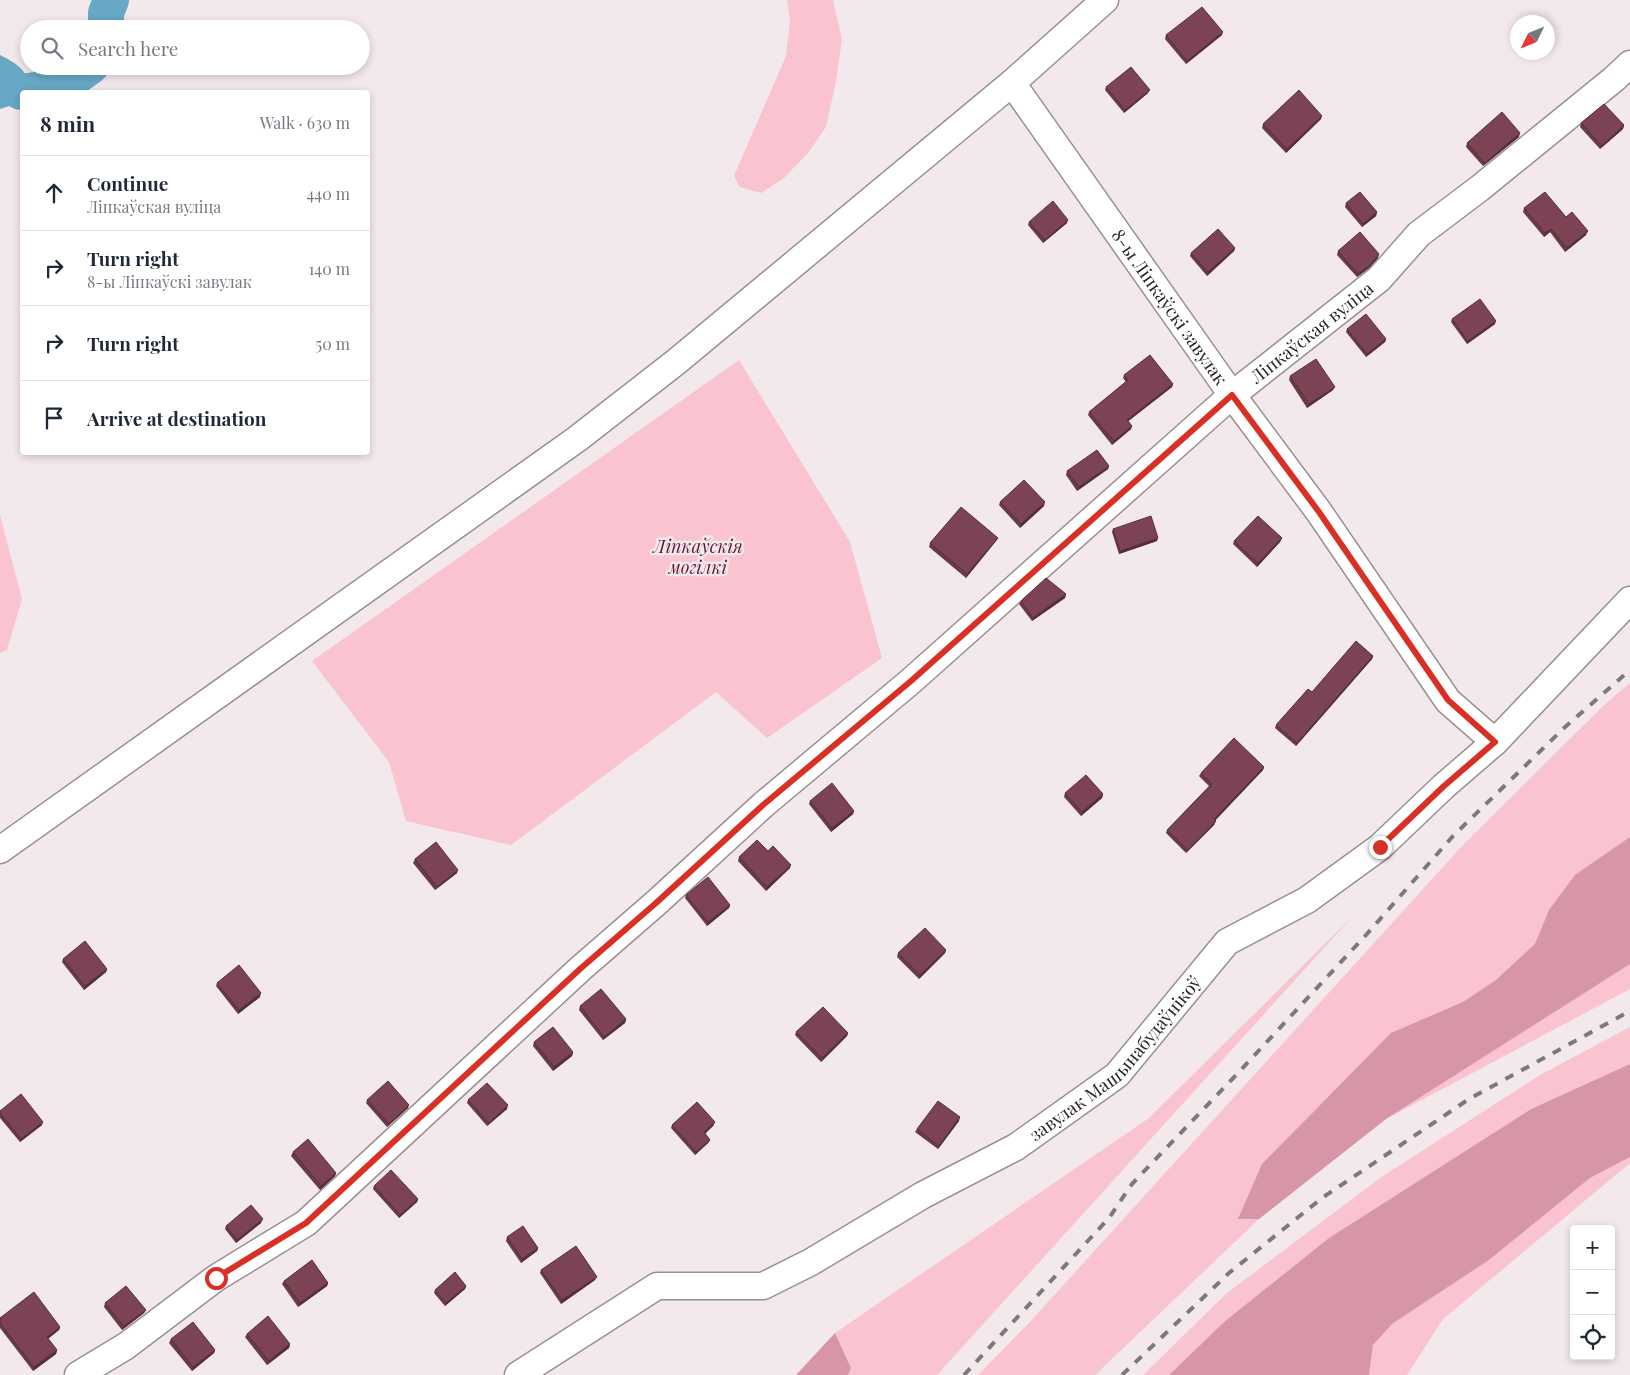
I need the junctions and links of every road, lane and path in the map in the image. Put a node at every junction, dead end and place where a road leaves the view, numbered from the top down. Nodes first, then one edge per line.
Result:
1 (1105, 0) edge
2 (1630, 64) edge
3 (1012, 83) junction
4 (1232, 395) junction
5 (1630, 600) edge
6 (1495, 742) junction
7 (0, 850) edge
8 (78, 1375) edge
9 (518, 1375) edge

1 - 3 street
2 - 4 street, Ліпкаўская вуліца
3 - 4 street, 8-ы Ліпкаўскі завулак
3 - 7 street
4 - 6 street, 8-ы Ліпкаўскі завулак
4 - 8 street, Ліпкаўская вуліца
5 - 6 street, завулак Машынабудаўнікоў
6 - 9 street, завулак Машынабудаўнікоў

